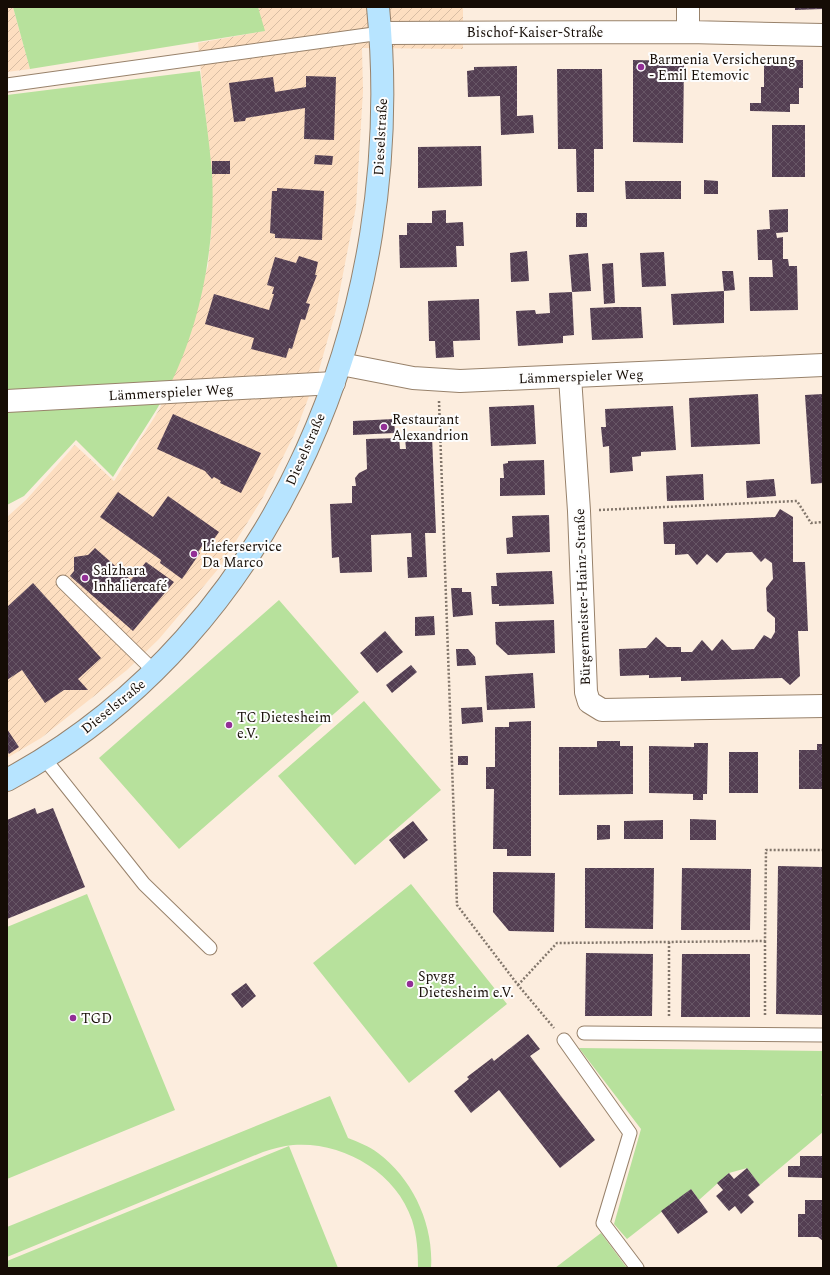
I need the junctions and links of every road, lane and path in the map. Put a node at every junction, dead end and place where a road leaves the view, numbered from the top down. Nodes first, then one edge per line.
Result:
1 (378, 7) edge
2 (688, 7) edge
3 (688, 32) junction
4 (381, 33) junction
5 (823, 36) edge
6 (7, 85) edge
7 (823, 365) edge
8 (338, 373) junction
9 (570, 376) junction
10 (438, 380) junction
11 (7, 401) edge
12 (579, 511) junction
13 (823, 522) edge
14 (62, 582) dead end
15 (154, 671) junction
16 (823, 706) edge
17 (44, 758) junction
18 (7, 780) edge
19 (823, 850) edge
20 (668, 942) junction
21 (765, 942) junction
22 (210, 948) dead end
23 (518, 985) junction
24 (584, 1033) dead end
25 (669, 1034) junction
26 (766, 1034) junction
27 (823, 1035) edge
28 (564, 1040) joint
29 (637, 1268) edge

1 - 4 street, Dieselstraße
2 - 3 street
3 - 4 street, Bischof-Kaiser-Straße
3 - 5 street, Bischof-Kaiser-Straße
4 - 6 lane
4 - 8 street, Dieselstraße
7 - 9 street, Lämmerspieler Weg
8 - 10 street, Lämmerspieler Weg
8 - 11 street, Lämmerspieler Weg
8 - 15 street, Dieselstraße
9 - 10 street, Lämmerspieler Weg
9 - 12 street, Bürgermeister-Hainz-Straße
10 - 23 path
12 - 13 path
12 - 16 street, Bürgermeister-Hainz-Straße
14 - 15 lane
15 - 17 street, Dieselstraße
17 - 18 street, Dieselstraße
17 - 22 lane
19 - 21 path
20 - 21 path
20 - 23 path
20 - 25 path
21 - 26 path
23 - 28 path
24 - 25 lane
25 - 26 lane
26 - 27 lane
28 - 29 lane

